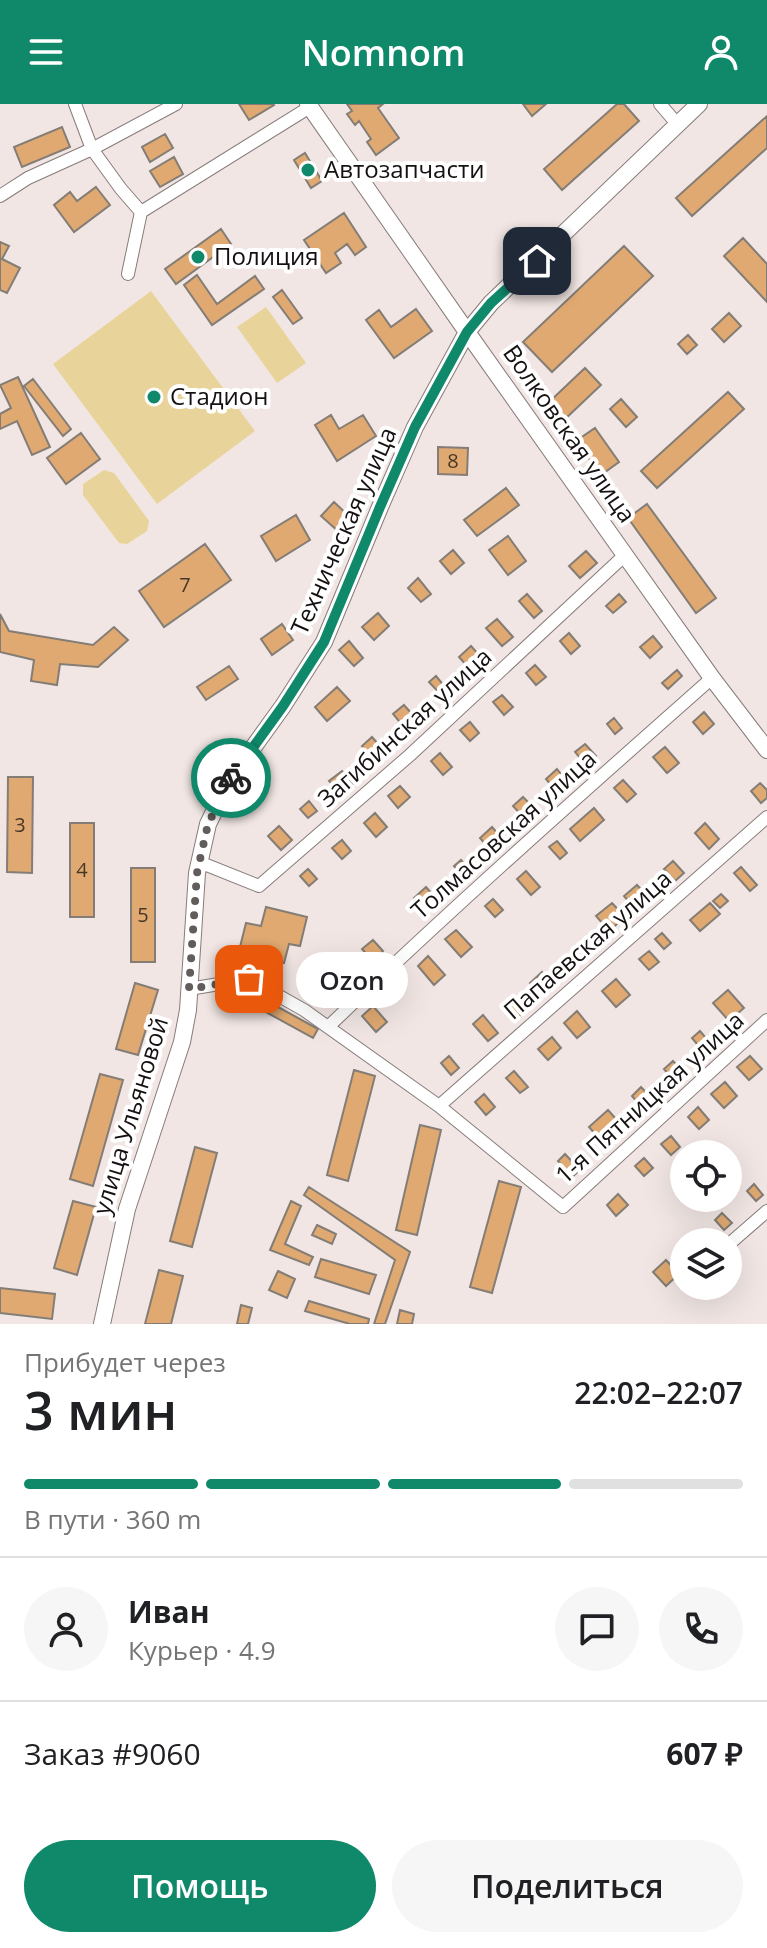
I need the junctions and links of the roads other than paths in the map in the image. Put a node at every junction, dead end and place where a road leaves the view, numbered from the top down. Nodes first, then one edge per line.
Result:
1 (75, 104) edge
2 (176, 104) edge
3 (660, 104) edge
4 (699, 104) edge
5 (309, 106) edge
6 (678, 125) junction
7 (92, 149) junction
8 (0, 196) edge
9 (141, 212) junction
10 (128, 274) dead end
11 (467, 332) junction
12 (625, 555) junction
13 (712, 678) junction
14 (767, 750) edge
15 (767, 817) edge
16 (198, 867) junction
17 (189, 989) junction
18 (767, 1020) edge
19 (328, 1027) junction
20 (439, 1106) junction
21 (767, 1211) edge
22 (742, 1233) edge
23 (102, 1324) edge

1 - 7 street
2 - 7 street
3 - 6 street
4 - 6 street, Техническая улица
5 - 9 street
5 - 11 street, Волковская улица
6 - 11 street, Техническая улица
7 - 8 street
7 - 9 street
9 - 10 street
11 - 12 street, Волковская улица
11 - 16 street, Техническая улица
12 - 13 street, Волковская улица
12 - 16 street, Загибинская улица
13 - 14 street, Волковская улица
13 - 19 street, Толмасовская улица
15 - 20 street, Папаевская улица
16 - 17 street, улица Ульяновой
17 - 19 street
17 - 23 street, улица Ульяновой
18 - 20 street, 1-я Пятницкая улица
19 - 20 street
21 - 22 street

